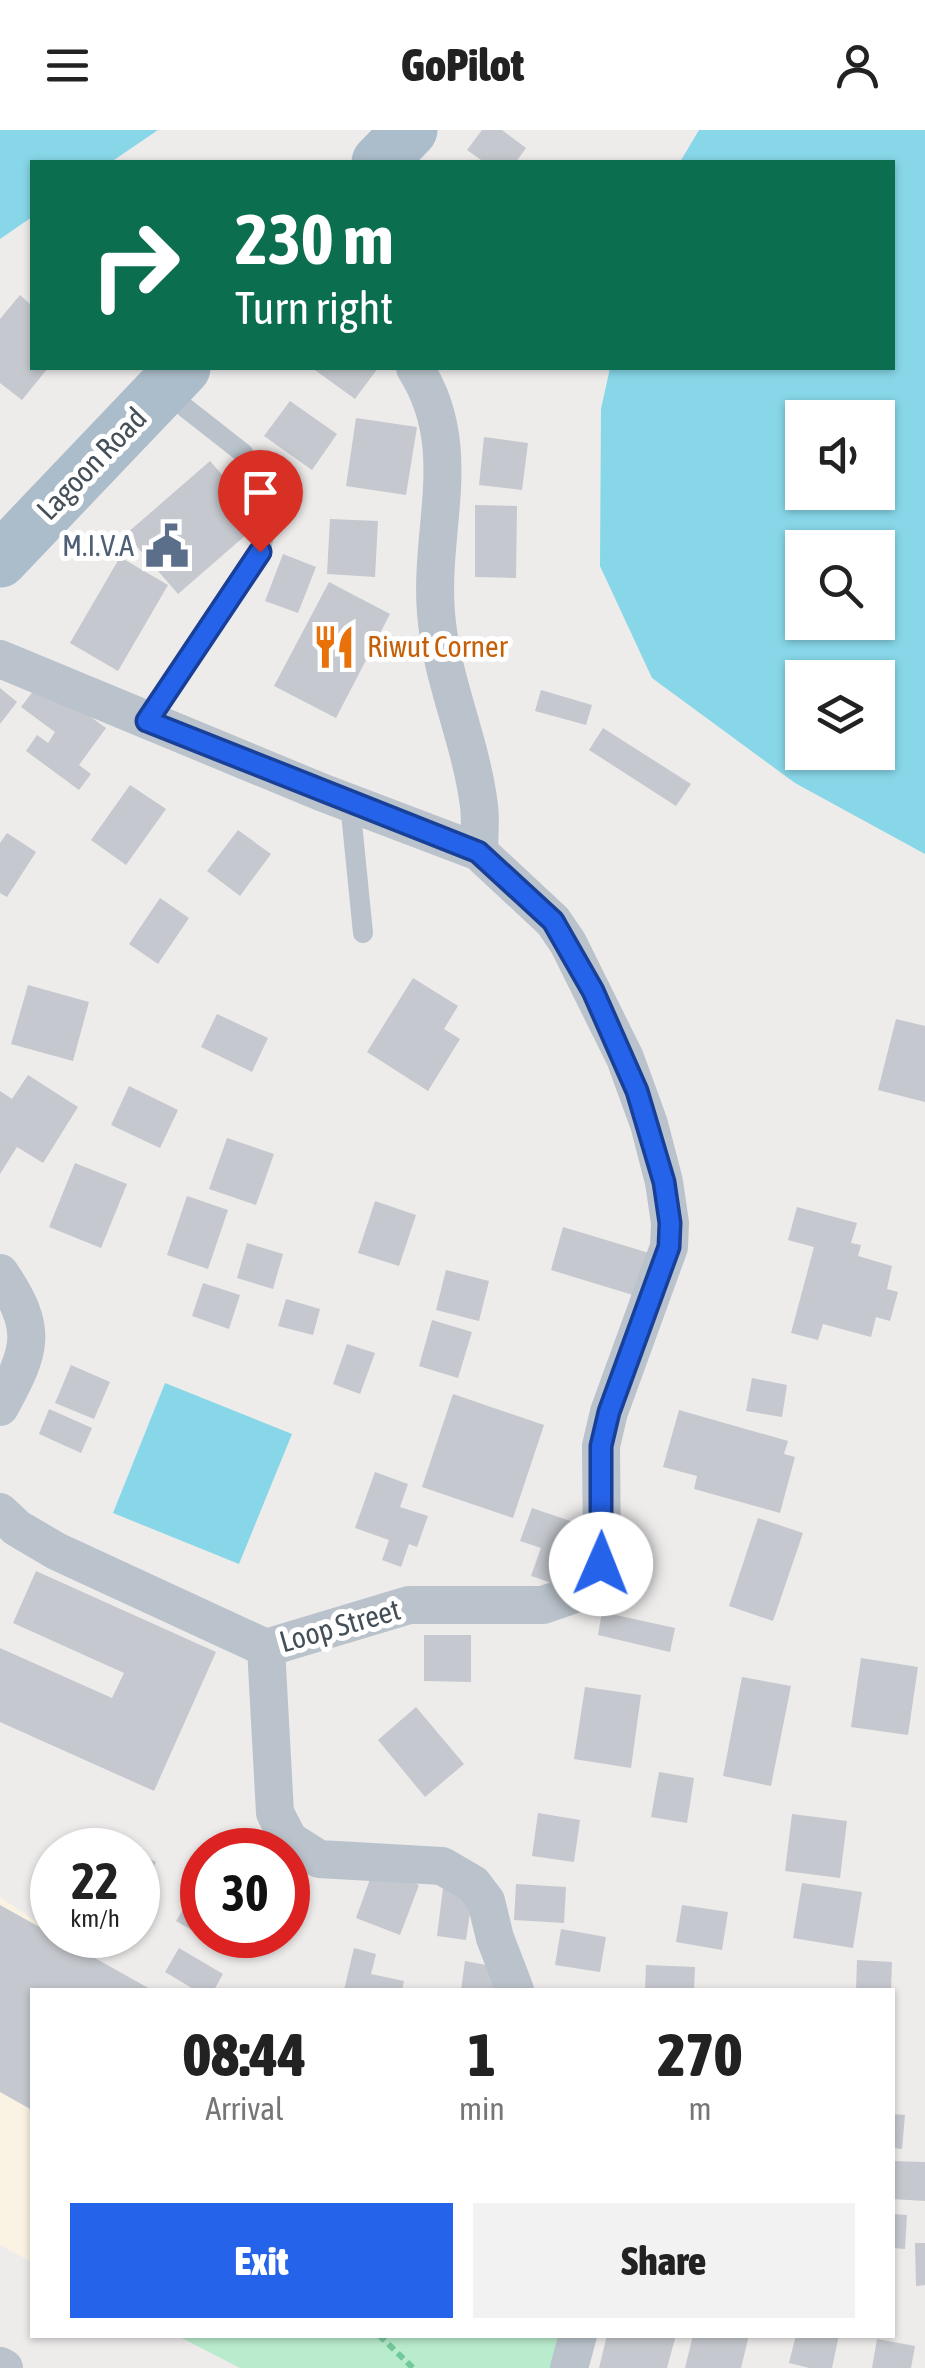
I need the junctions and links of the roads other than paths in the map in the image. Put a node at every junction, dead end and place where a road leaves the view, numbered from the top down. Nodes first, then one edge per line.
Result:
1 (410, 130) edge
2 (381, 160) edge
3 (416, 370) edge
4 (173, 378) edge
5 (0, 560) edge
6 (0, 659) edge
7 (147, 721) junction
8 (350, 803) junction
9 (478, 852) junction
10 (362, 932) dead end
11 (0, 1274) edge
12 (0, 1406) edge
13 (0, 1512) edge
14 (266, 1648) junction
15 (515, 1988) edge
16 (577, 2338) edge
17 (569, 2368) edge

1 - 2 main road
3 - 9 street
4 - 5 main road, Lagoon Road
4 - 7 lane
6 - 7 street, Loop Street
7 - 8 street, Loop Street
8 - 9 street, Loop Street
8 - 10 lane
9 - 14 street, Loop Street
11 - 12 street
13 - 14 street, Loop Street
14 - 15 street
16 - 17 street

